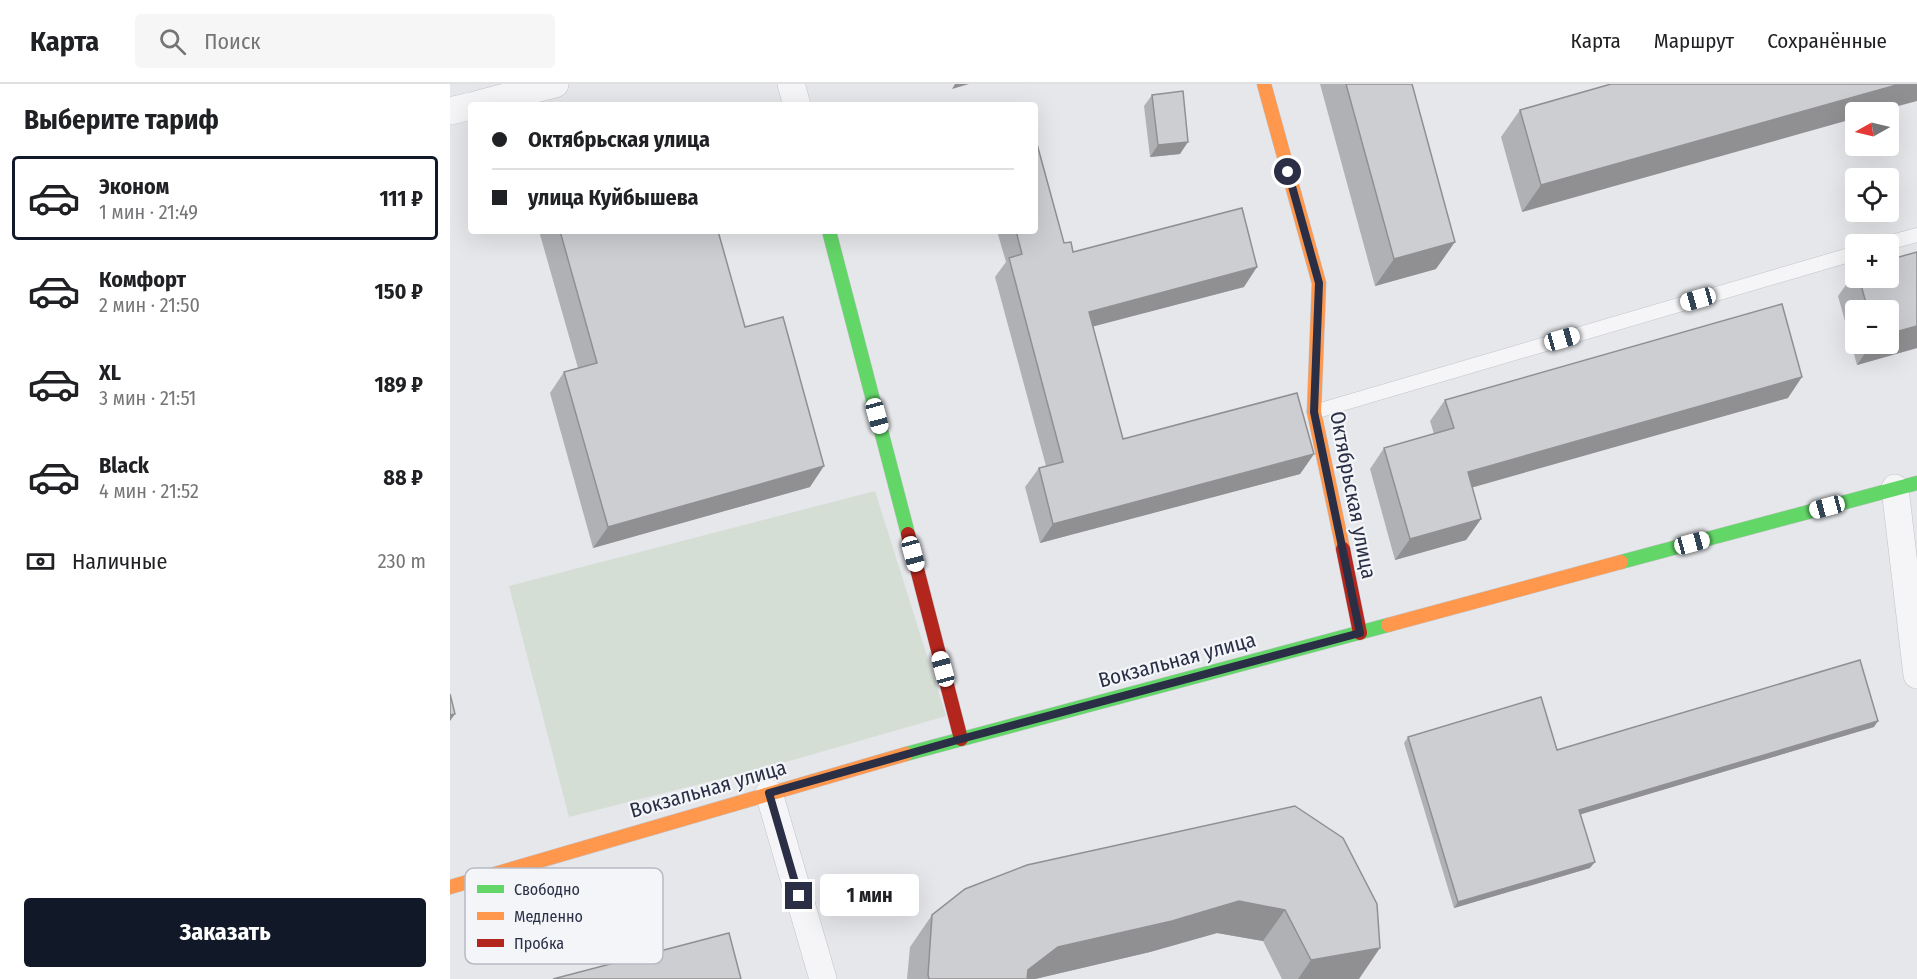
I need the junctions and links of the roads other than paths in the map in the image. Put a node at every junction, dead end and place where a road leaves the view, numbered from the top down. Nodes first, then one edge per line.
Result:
1 (555, 84) edge
2 (791, 84) edge
3 (1264, 84) edge
4 (485, 102) edge
5 (796, 102) edge
6 (468, 106) edge
7 (450, 111) edge
8 (830, 234) edge
9 (1917, 235) edge
10 (1899, 240) edge
11 (1845, 256) edge
12 (1314, 412) junction
13 (1906, 485) edge
14 (1360, 633) junction
15 (1917, 675) edge
16 (961, 739) junction
17 (769, 793) junction
18 (514, 868) edge
19 (465, 883) edge
20 (450, 887) edge
21 (823, 979) edge

1 - 4 street
2 - 5 street
3 - 12 street, Октябрьская улица
6 - 7 street
8 - 16 street
9 - 10 lane
11 - 12 lane
12 - 14 street, Октябрьская улица
13 - 14 street, Вокзальная улица
13 - 15 street
14 - 16 street, Вокзальная улица
16 - 17 street, Вокзальная улица
17 - 18 street, Вокзальная улица
17 - 21 street
19 - 20 street, Вокзальная улица

